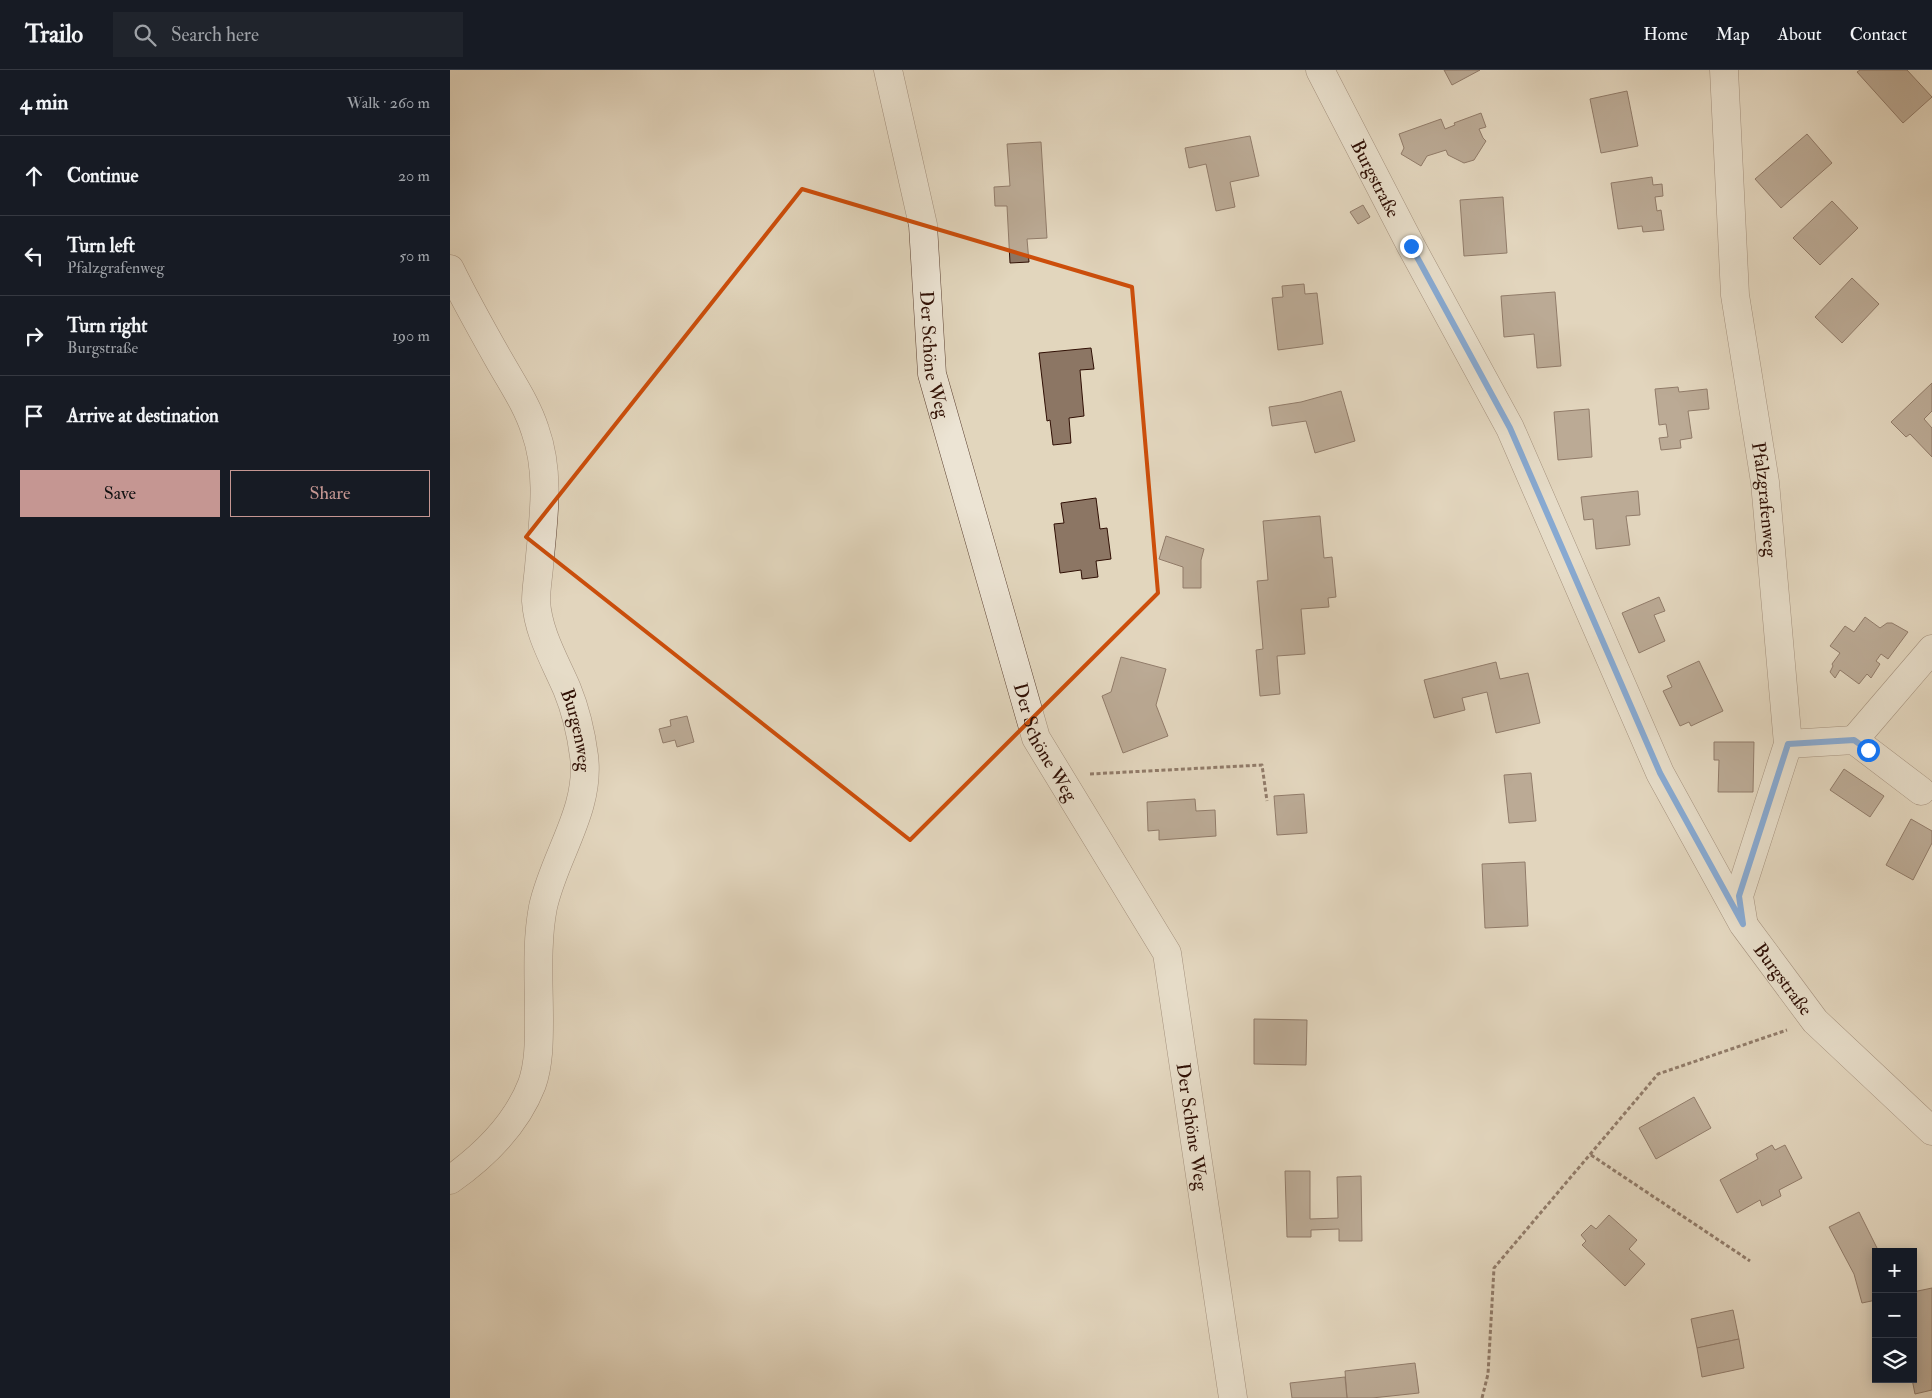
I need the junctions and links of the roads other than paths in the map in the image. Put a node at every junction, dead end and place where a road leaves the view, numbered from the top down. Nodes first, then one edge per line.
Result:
1 (888, 70) edge
2 (1320, 70) edge
3 (1724, 70) edge
4 (450, 269) edge
5 (1932, 649) edge
6 (1854, 740) junction
7 (1788, 744) junction
8 (1921, 791) dead end
9 (1743, 924) junction
10 (1932, 1130) edge
11 (450, 1180) edge
12 (1233, 1398) edge

1 - 12 street, Der Schöne Weg
2 - 9 street, Burgstraße
3 - 7 street, Pfalzgrafenweg
4 - 11 street, Burgenweg
5 - 6 street
6 - 7 street
6 - 8 street
7 - 9 street, Pfalzgrafenweg
9 - 10 street, Burgstraße

